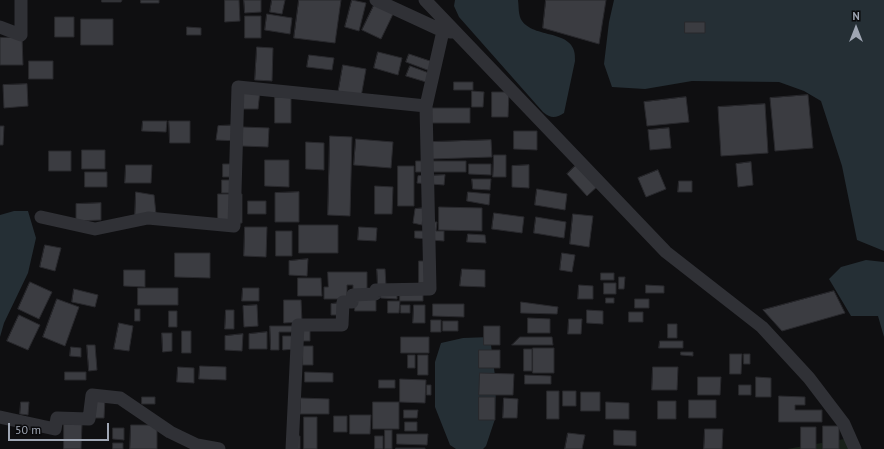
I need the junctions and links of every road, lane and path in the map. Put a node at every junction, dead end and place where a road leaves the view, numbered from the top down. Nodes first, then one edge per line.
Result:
1 (21, 0) edge
2 (376, 0) edge
3 (425, 0) edge
4 (0, 27) edge
5 (443, 31) junction
6 (457, 32) junction
7 (426, 106) junction
8 (41, 217) dead end
9 (0, 417) edge
10 (219, 449) edge
11 (292, 449) edge
12 (855, 449) edge

1 - 4 street
2 - 5 street
3 - 6 street
5 - 6 street
5 - 7 street
6 - 12 street
7 - 8 street
7 - 11 street
9 - 10 street

